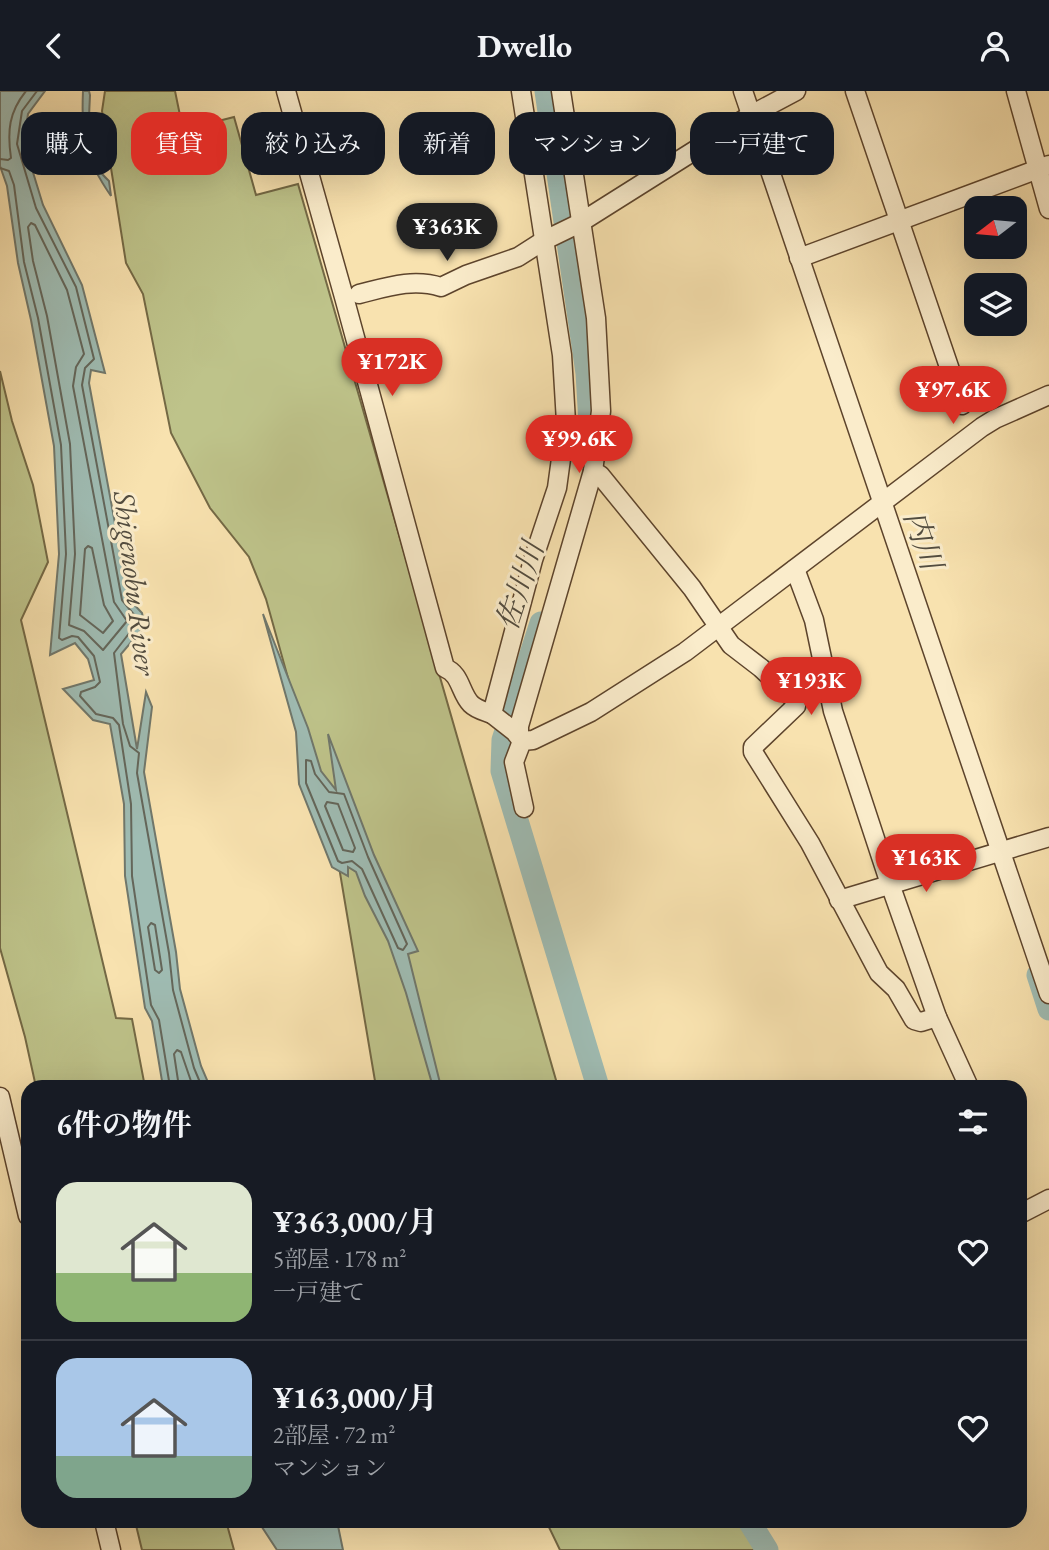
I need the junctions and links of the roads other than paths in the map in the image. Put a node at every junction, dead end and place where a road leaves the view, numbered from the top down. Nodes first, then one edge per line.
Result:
1 (286, 91) edge
2 (522, 91) edge
3 (561, 91) edge
4 (743, 91) edge
5 (796, 91) edge
6 (855, 91) edge
7 (1016, 91) edge
8 (750, 112) edge
9 (757, 112) edge
10 (690, 153) edge
11 (1043, 167) edge
12 (771, 175) edge
13 (1049, 209) edge
14 (899, 222) junction
15 (579, 223) junction
16 (545, 240) junction
17 (799, 258) junction
18 (359, 294) dead end
19 (1049, 395) edge
20 (962, 405) dead end
21 (593, 471) junction
22 (883, 504) junction
23 (795, 569) junction
24 (720, 628) junction
25 (495, 715) junction
26 (518, 736) junction
27 (524, 808) dead end
28 (1049, 837) edge
29 (1000, 851) junction
30 (890, 884) junction
31 (839, 901) junction
32 (1049, 994) edge
33 (937, 1017) junction
34 (966, 1080) edge
35 (0, 1097) edge
36 (21, 1186) edge
37 (1049, 1199) edge
38 (1027, 1207) edge
39 (106, 1528) edge
40 (111, 1550) edge

1 - 25 street
2 - 16 street
3 - 15 street
4 - 8 street
5 - 9 street
6 - 14 street
7 - 11 street
10 - 15 street
11 - 13 street
11 - 14 street
12 - 17 street
14 - 17 street
14 - 20 street
15 - 16 street
15 - 21 street
16 - 18 street
16 - 25 street
17 - 22 street
19 - 22 street
21 - 24 street
21 - 26 street
22 - 23 street
22 - 29 street
23 - 24 street
23 - 30 street
24 - 26 street
24 - 31 street
25 - 26 street
26 - 27 street
28 - 29 street
29 - 30 street
29 - 32 street
30 - 31 street
30 - 33 street
31 - 33 street
33 - 34 street
35 - 36 street
37 - 38 street
39 - 40 street

